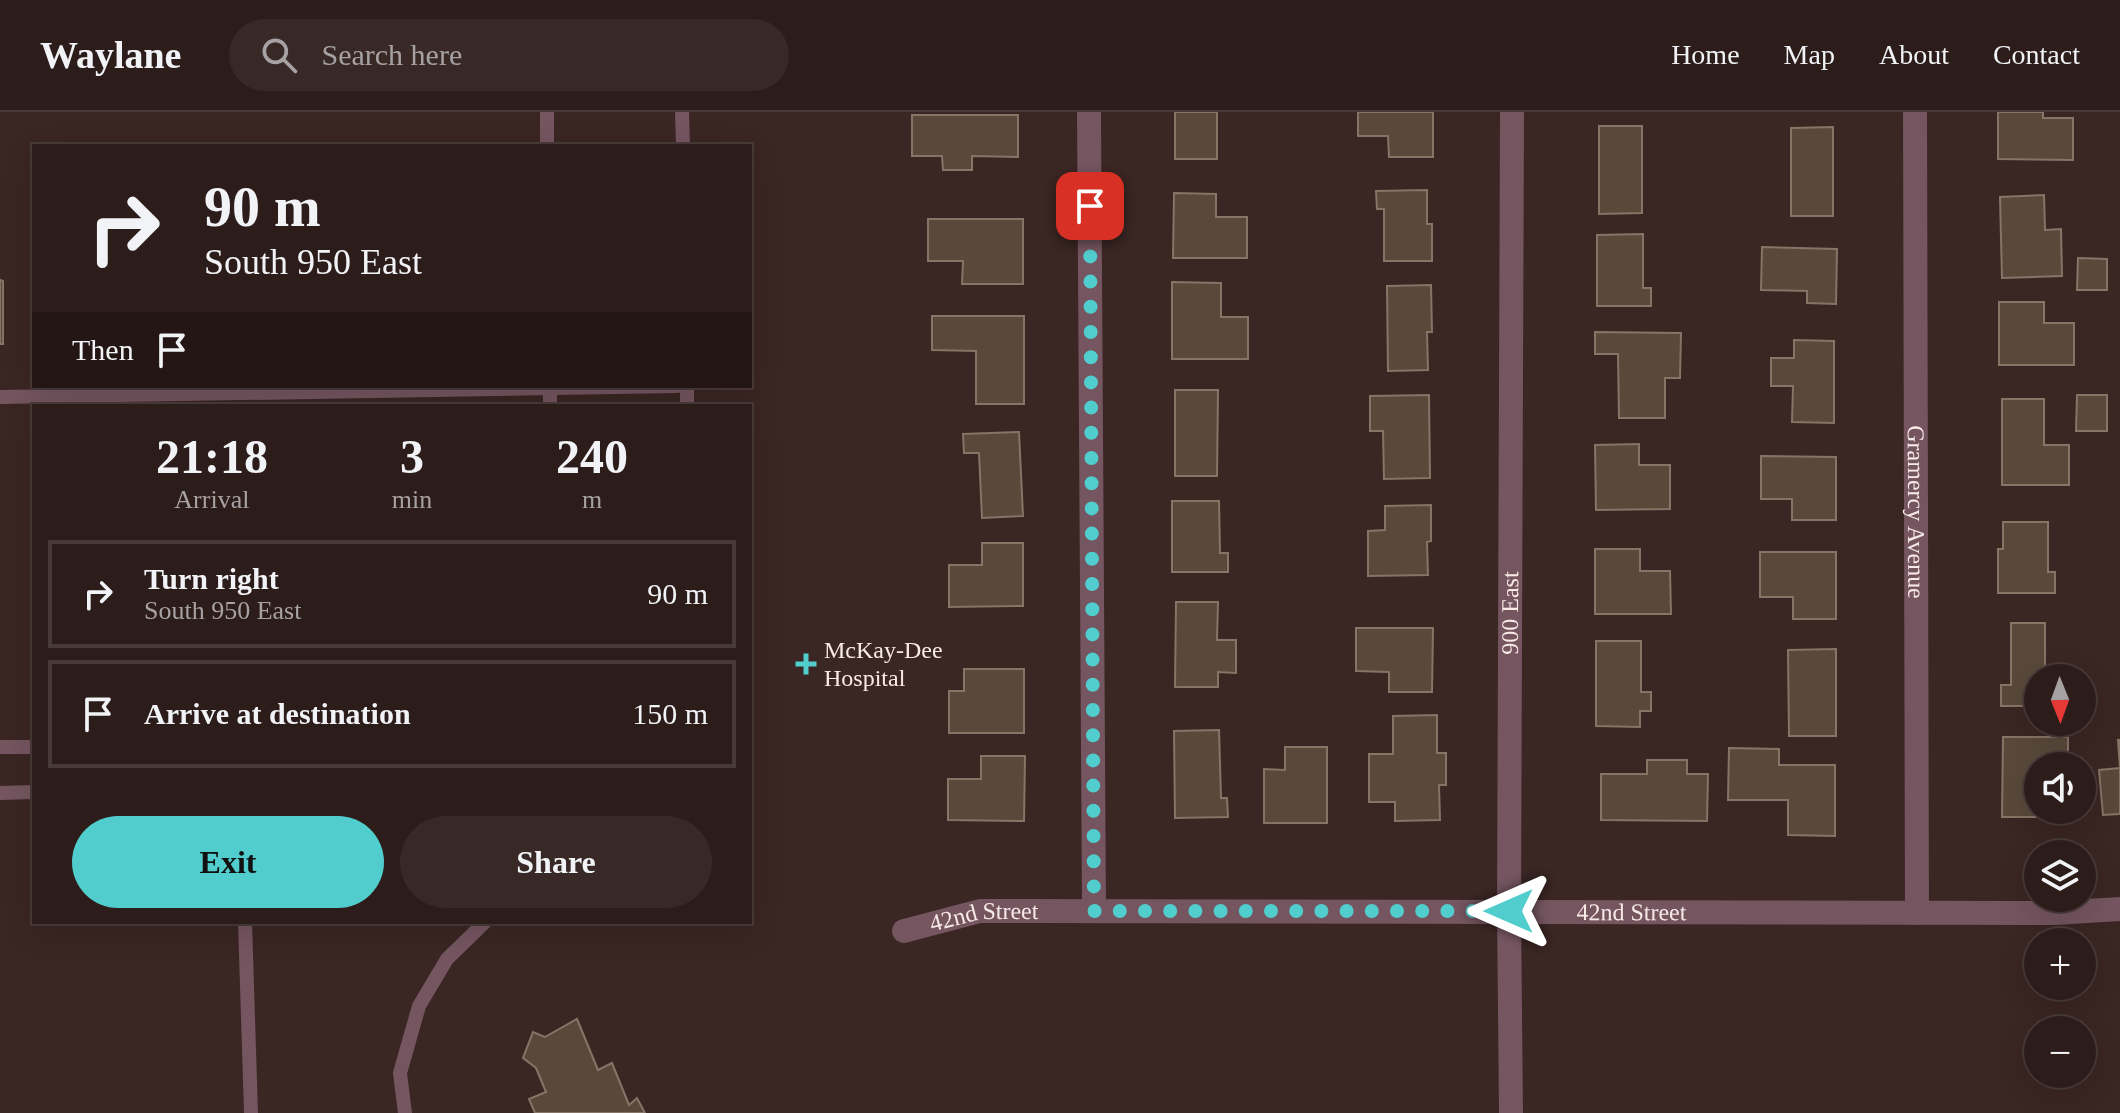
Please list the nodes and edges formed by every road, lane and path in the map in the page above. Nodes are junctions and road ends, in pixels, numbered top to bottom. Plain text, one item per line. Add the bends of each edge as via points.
1 (547, 112) edge
2 (682, 112) edge
3 (1089, 112) edge
4 (1512, 112) edge
5 (1915, 112) edge
6 (547, 144) edge
7 (683, 144) edge
8 (495, 388) edge
9 (0, 397) edge
10 (0, 747) edge
11 (32, 747) edge
12 (32, 792) edge
13 (0, 793) edge
14 (2120, 909) edge
15 (1094, 911) junction
16 (1509, 911) junction
17 (1917, 913) junction
18 (245, 924) edge
19 (483, 924) edge
20 (904, 931) dead end
21 (251, 1113) edge
22 (405, 1113) edge
23 (1511, 1113) edge

1 - 6 lane
2 - 7 lane
3 - 15 street
4 - 16 street, 900 East
5 - 17 street, Gramercy Avenue
8 - 9 lane
10 - 11 lane
12 - 13 lane
14 - 17 street, 42nd Street
15 - 16 street, 42nd Street
15 - 20 street, 42nd Street via 980,911
16 - 17 street, 42nd Street
16 - 23 street, 900 East
18 - 21 lane
19 - 22 lane via 447,959 419,1006 400,1073

